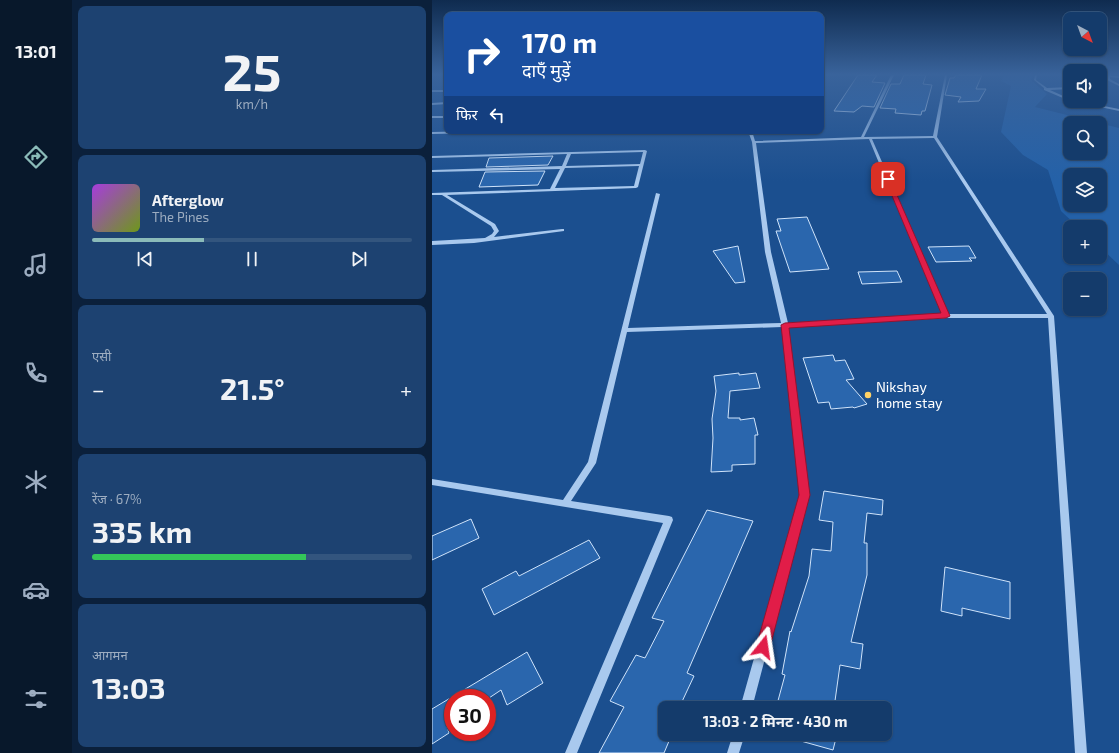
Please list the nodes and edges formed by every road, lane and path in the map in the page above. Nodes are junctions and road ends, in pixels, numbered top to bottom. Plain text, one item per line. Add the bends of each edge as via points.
1 (876, 110) edge
2 (940, 110) edge
3 (444, 117) edge
4 (432, 118) edge
5 (432, 133) edge
6 (444, 133) edge
7 (751, 134) edge
8 (936, 137) junction
9 (862, 138) junction
10 (870, 138) junction
11 (754, 142) junction
12 (570, 153) junction
13 (432, 157) edge
14 (641, 165) junction
15 (563, 168) junction
16 (432, 171) edge
17 (552, 190) junction
18 (432, 194) edge
19 (443, 194) junction
20 (658, 194) dead end
21 (562, 230) dead end
22 (474, 241) junction
23 (432, 243) edge
24 (946, 316) junction
25 (1051, 316) junction
26 (785, 325) junction
27 (624, 330) junction
28 (432, 482) edge
29 (565, 503) junction
30 (748, 701) edge
31 (737, 741) edge
32 (572, 753) edge
33 (733, 753) edge
34 (1081, 753) edge

1 - 9 street
2 - 8 street
3 - 4 street
5 - 6 street
7 - 11 street
8 - 10 street
8 - 25 street
9 - 10 street
9 - 11 street
10 - 24 street
11 - 26 street via 768,252
12 - 13 street
12 - 14 street via 645,151
12 - 15 street
14 - 15 street
14 - 17 street via 636,187
15 - 16 street
15 - 17 street
17 - 19 street
18 - 19 street
19 - 22 street via 493,225 497,232 494,236
20 - 27 street
21 - 22 street
22 - 23 street
24 - 25 street
24 - 26 street
25 - 34 street
26 - 27 street
26 - 30 street via 804,495
27 - 29 street via 592,463
28 - 29 street
29 - 32 street via 669,520
31 - 33 street

